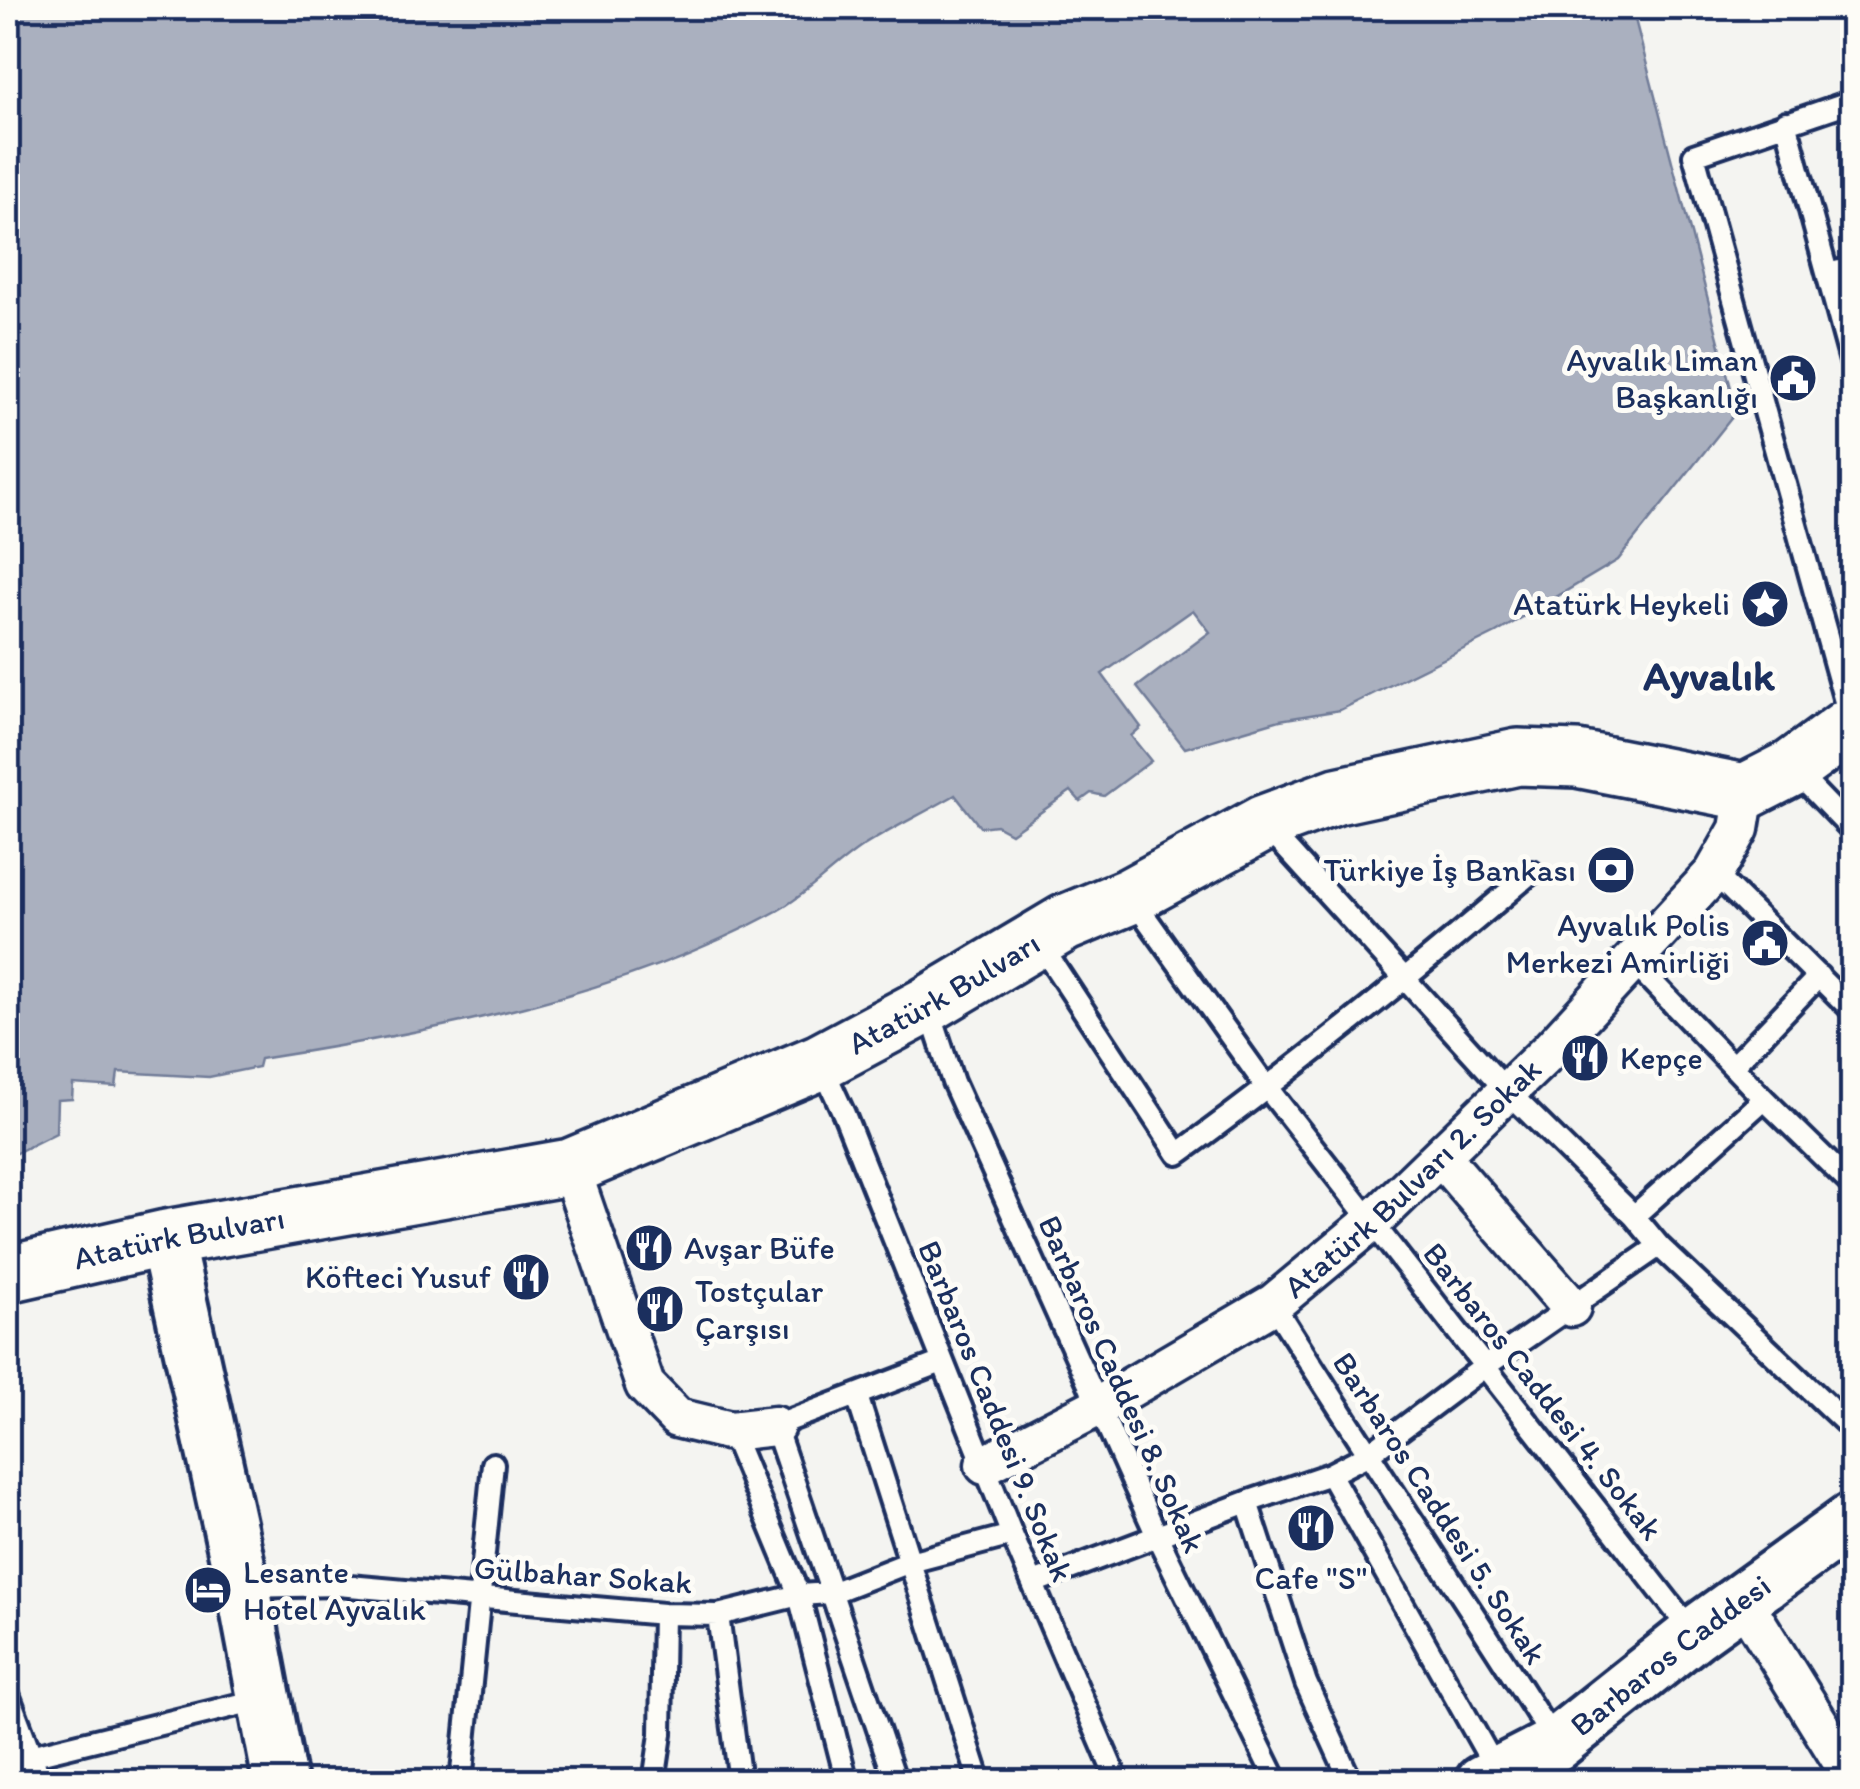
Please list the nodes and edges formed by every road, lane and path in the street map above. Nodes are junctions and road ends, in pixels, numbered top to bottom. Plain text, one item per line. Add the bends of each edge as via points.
1 (1852, 101) edge
2 (1786, 122) junction
3 (1852, 268) edge
4 (1828, 274) junction
5 (1852, 365) edge
6 (1852, 724) edge
7 (1769, 780) junction
8 (1264, 824) junction
9 (1852, 830) edge
10 (1532, 872) dead end
11 (1714, 874) junction
12 (1130, 896) junction
13 (1038, 942) junction
14 (1633, 962) junction
15 (1819, 976) junction
16 (1407, 978) junction
17 (927, 1005) junction
18 (1852, 1010) edge
19 (820, 1062) junction
20 (1734, 1066) junction
21 (1268, 1088) junction
22 (1506, 1090) junction
23 (1764, 1099) junction
24 (1442, 1158) junction
25 (570, 1167) junction
26 (1852, 1185) edge
27 (1634, 1216) junction
28 (1374, 1221) junction
29 (166, 1238) junction
30 (1659, 1246) junction
31 (8, 1274) edge
32 (1273, 1304) junction
33 (1570, 1307) junction
34 (942, 1362) junction
35 (1484, 1366) junction
36 (858, 1396) junction
37 (1099, 1406) junction
38 (775, 1426) junction
39 (1852, 1429) edge
40 (731, 1431) junction
41 (1367, 1455) junction
42 (493, 1464) dead end
43 (984, 1465) junction
44 (1330, 1474) junction
45 (1247, 1502) junction
46 (1852, 1520) edge
47 (1012, 1535) junction
48 (1157, 1536) junction
49 (910, 1562) junction
50 (1033, 1583) junction
51 (244, 1587) junction
52 (831, 1593) junction
53 (799, 1596) junction
54 (481, 1598) junction
55 (1744, 1601) junction
56 (663, 1614) junction
57 (718, 1614) junction
58 (1694, 1634) junction
59 (8, 1694) edge
60 (263, 1699) junction
61 (1556, 1744) junction
62 (30, 1756) junction
63 (8, 1766) edge
64 (1490, 1777) edge
65 (1852, 1777) edge
66 (41, 1782) edge
67 (280, 1782) edge
68 (461, 1782) edge
69 (654, 1782) edge
70 (740, 1782) edge
71 (846, 1782) edge
72 (896, 1782) edge
73 (980, 1782) edge
74 (1118, 1782) edge
75 (1277, 1782) edge
76 (1351, 1782) edge

1 - 2 lane
2 - 4 lane
2 - 6 lane via 1694,155
3 - 4 lane
4 - 5 lane
6 - 7 main road
7 - 8 main road, Atatürk Bulvarı via 1518,757 1337,796
7 - 9 lane
7 - 11 street, Atatürk Bulvarı 2. Sokak
8 - 12 main road, Atatürk Bulvarı
8 - 16 lane
10 - 16 lane
11 - 14 street, Atatürk Bulvarı 2. Sokak
11 - 15 lane
12 - 13 main road, Atatürk Bulvarı via 1065,922
12 - 21 lane, Barbaros Caddesi 4. Sokak
13 - 17 main road, Atatürk Bulvarı
13 - 21 lane via 1178,1154
14 - 20 lane
14 - 22 street, Atatürk Bulvarı 2. Sokak
15 - 18 lane
15 - 20 lane
16 - 21 lane
16 - 22 lane
17 - 19 main road, Atatürk Bulvarı
17 - 37 lane, Barbaros Caddesi 8. Sokak via 953,1082
19 - 25 main road, Atatürk Bulvarı
19 - 34 lane, Barbaros Caddesi 9. Sokak
20 - 23 lane
21 - 28 lane, Barbaros Caddesi 4. Sokak
22 - 24 street, Atatürk Bulvarı 2. Sokak
22 - 27 lane
23 - 26 lane
23 - 27 lane
24 - 28 street, Atatürk Bulvarı 2. Sokak
24 - 33 street
25 - 29 main road, Atatürk Bulvarı
25 - 40 street via 645,1385 676,1418
27 - 30 lane
28 - 32 street, Atatürk Bulvarı 2. Sokak
28 - 35 lane, Barbaros Caddesi 4. Sokak
29 - 31 main road, Atatürk Bulvarı
29 - 51 street
30 - 33 lane
30 - 39 lane
32 - 37 street, Atatürk Bulvarı 2. Sokak
32 - 41 lane, Barbaros Caddesi 5. Sokak
33 - 35 lane
34 - 36 lane
34 - 43 lane, Barbaros Caddesi 9. Sokak
35 - 41 lane
35 - 58 lane, Barbaros Caddesi 4. Sokak
36 - 38 lane
36 - 49 lane
37 - 43 street, Atatürk Bulvarı 2. Sokak
37 - 48 lane, Barbaros Caddesi 8. Sokak
38 - 40 street
38 - 52 lane
40 - 53 lane
41 - 44 lane
41 - 61 lane, Barbaros Caddesi 5. Sokak
42 - 54 lane
43 - 47 lane, Barbaros Caddesi 9. Sokak
44 - 45 lane
44 - 64 lane
45 - 48 lane
45 - 76 lane via 1306,1683
46 - 55 street, Barbaros Caddesi
47 - 49 lane, Gülbahar Sokak
47 - 50 lane, Barbaros Caddesi 9. Sokak
48 - 50 lane
48 - 75 lane, Barbaros Caddesi 8. Sokak
49 - 52 lane, Gülbahar Sokak
49 - 73 lane
50 - 74 lane, Barbaros Caddesi 9. Sokak
51 - 54 lane, Gülbahar Sokak via 338,1585
51 - 60 street
52 - 53 lane, Gülbahar Sokak
52 - 72 lane
53 - 57 lane, Gülbahar Sokak
53 - 71 lane
54 - 56 lane, Gülbahar Sokak
54 - 68 lane
55 - 58 street, Barbaros Caddesi
55 - 65 street
56 - 57 lane, Gülbahar Sokak
56 - 69 lane
57 - 70 lane
58 - 61 street, Barbaros Caddesi
59 - 62 lane
60 - 62 lane
60 - 67 street
61 - 64 street, Barbaros Caddesi
62 - 63 lane
62 - 66 lane

